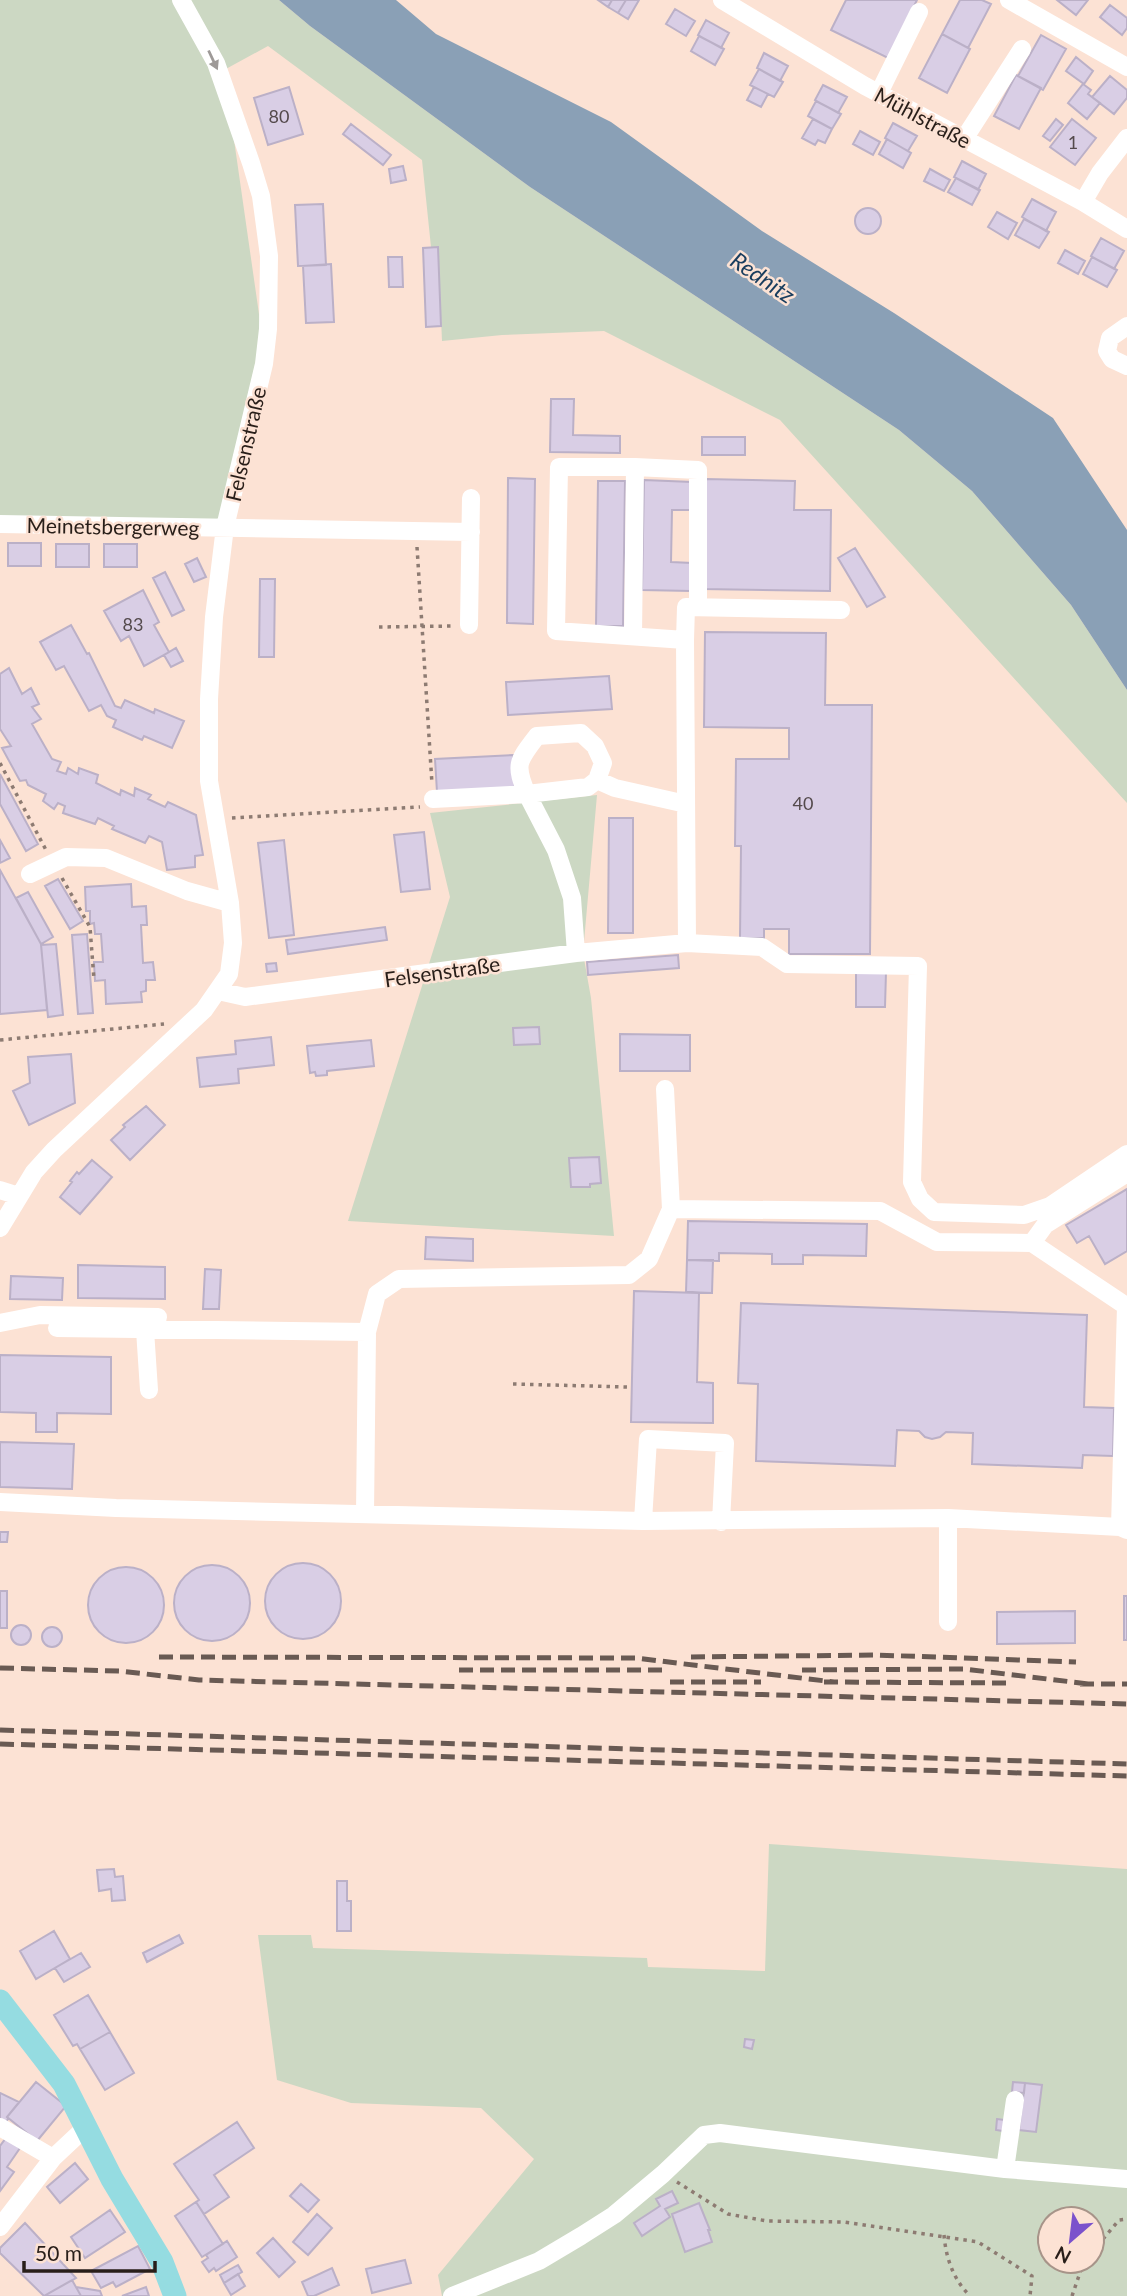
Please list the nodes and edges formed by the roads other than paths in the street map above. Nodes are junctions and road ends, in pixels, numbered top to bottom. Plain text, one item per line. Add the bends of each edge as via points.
1 (181, 0) edge
2 (722, 0) edge
3 (1009, 0) edge
4 (1028, 5) edge
5 (919, 12) dead end
6 (1022, 49) dead end
7 (1127, 66) edge
8 (879, 93) junction
9 (1127, 138) edge
10 (964, 139) junction
11 (1083, 202) junction
12 (1127, 229) edge
13 (1127, 326) edge
14 (1127, 366) edge
15 (635, 467) junction
16 (471, 498) dead end
17 (0, 524) edge
18 (225, 527) junction
19 (471, 532) junction
20 (698, 607) junction
21 (842, 610) dead end
22 (470, 625) road end
23 (634, 636) junction
24 (685, 640) junction
25 (597, 780) junction
26 (527, 794) junction
27 (433, 799) road end
28 (686, 804) junction
29 (30, 874) dead end
30 (230, 903) junction
31 (687, 943) junction
32 (579, 953) junction
33 (218, 991) junction
34 (665, 1089) dead end
35 (1127, 1154) edge
36 (1127, 1173) edge
37 (0, 1190) edge
38 (19, 1196) junction
39 (671, 1209) junction
40 (0, 1228) edge
41 (1032, 1243) junction
42 (0, 1323) edge
43 (152, 1323) junction
44 (57, 1328) dead end
45 (367, 1332) junction
46 (149, 1390) dead end
47 (0, 1502) edge
48 (365, 1514) junction
49 (948, 1518) junction
50 (643, 1521) junction
51 (721, 1522) junction
52 (1123, 1528) edge
53 (948, 1622) dead end
54 (0, 2001) edge
55 (1015, 2100) dead end
56 (0, 2127) edge
57 (85, 2128) junction
58 (53, 2158) junction
59 (1005, 2169) junction
60 (1127, 2179) edge
61 (0, 2227) edge
62 (175, 2296) edge
63 (452, 2296) edge

1 -> 18 street, Felsenstraße via 216,63 251,163 261,196 269,256 264,364
2 - 8 street, Mühlstraße
3 - 4 street
4 - 7 street
5 - 8 street
6 - 10 street
8 - 10 street, Mühlstraße
9 - 11 street
10 - 11 street, Mühlstraße
11 - 12 street, Mühlstraße
13 - 14 street via 1110,338 1107,351
15 - 20 street via 698,470
15 - 23 street
15 - 23 street via 559,467 556,631
16 - 19 street
17 - 18 street, Meinetsbergerweg
18 - 19 street, Meinetsbergerweg
18 - 30 street, Felsenstraße via 214,617 209,781
19 - 22 street
20 - 21 street
20 - 24 street via 686,607
23 - 24 street
24 - 28 street
25 - 26 street via 588,788
25 - 26 street via 603,762 581,733 537,736 520,758
25 - 28 street
26 - 27 street
26 - 32 street via 556,850 572,898
28 - 31 street
29 - 30 street via 66,857 106,858
30 - 33 street, Felsenstraße via 233,943 229,974
31 - 32 street, Felsenstraße
31 - 35 street, Felsenstraße via 762,947 787,964 918,966 912,1182 919,1199 934,1212 1024,1215 1050,1206
32 - 33 street, Felsenstraße via 245,998
33 - 38 street, Felsenstraße via 204,1010 54,1150
34 - 39 street
36 - 41 street via 1045,1225
37 - 38 street
38 - 40 street, Felsenstraße
39 - 41 street via 880,1211 937,1242
39 - 45 street via 649,1259 629,1275 399,1279 377,1294
41 - 52 street via 1126,1306
42 - 43 street via 40,1315
43 - 44 street
43 - 45 street
43 - 46 street
45 - 48 street
47 - 48 street
48 - 50 street
49 - 51 street
49 - 52 street
49 - 53 street
50 - 51 street
50 - 51 street via 648,1439 725,1443
54 - 57 main road via 64,2084
55 - 59 street
56 - 58 street
57 - 58 street
57 - 62 main road via 162,2262
58 - 61 street
59 - 60 street
59 - 63 street via 720,2133 704,2135 614,2215 539,2261

